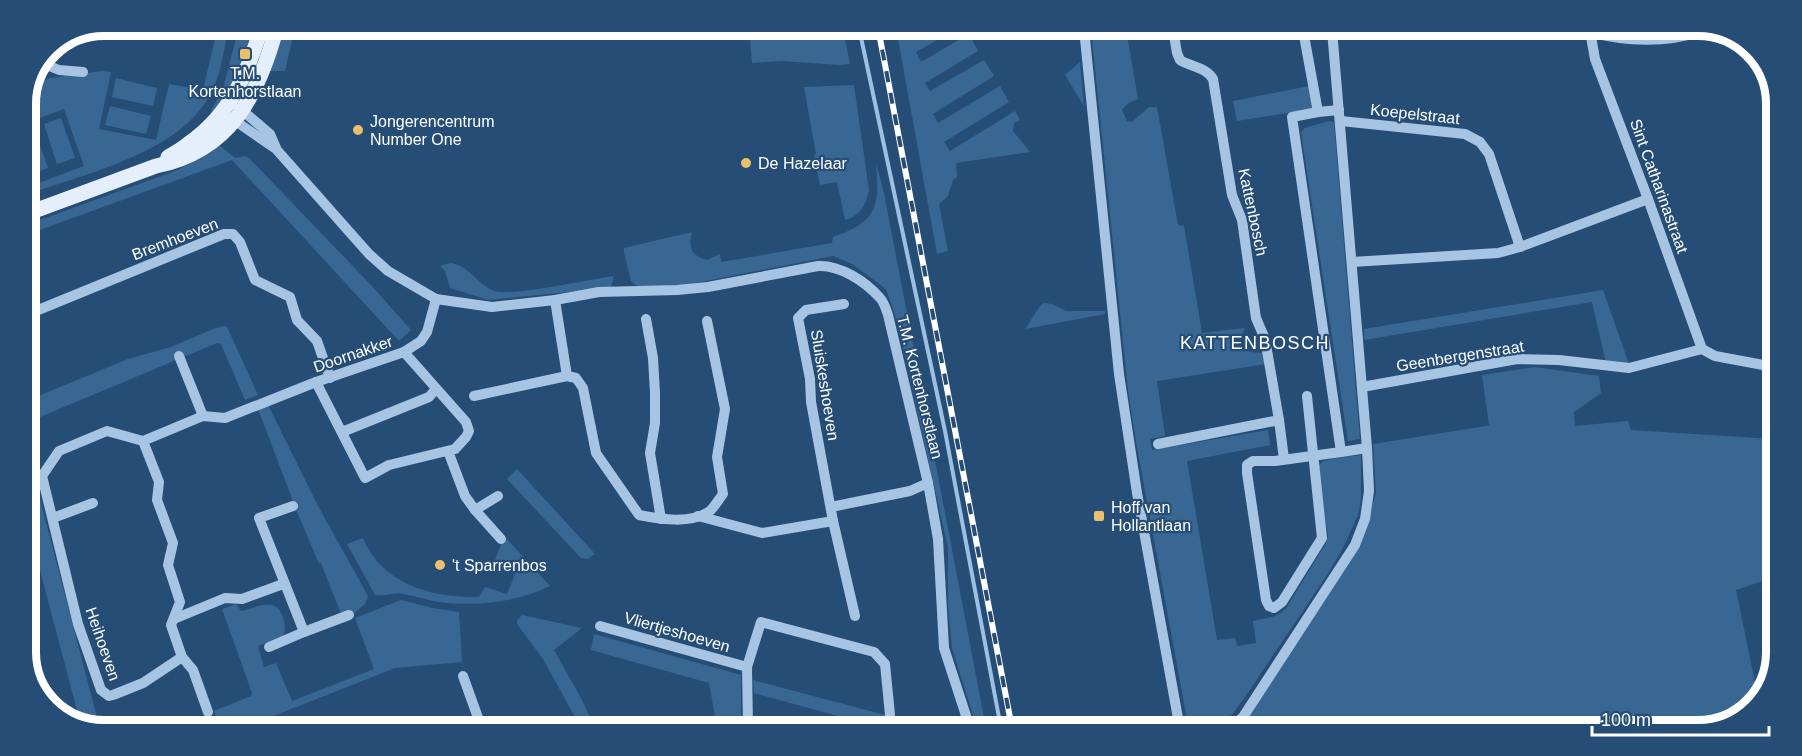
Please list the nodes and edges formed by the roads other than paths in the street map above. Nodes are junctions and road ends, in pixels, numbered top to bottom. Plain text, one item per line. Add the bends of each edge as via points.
1 (259, 36) edge
2 (274, 36) edge
3 (1085, 36) edge
4 (1174, 36) edge
5 (1304, 36) edge
6 (1333, 36) edge
7 (1589, 36) edge
8 (1616, 36) edge
9 (1682, 36) edge
10 (48, 66) edge
11 (84, 72) dead end
12 (233, 111) junction
13 (1318, 112) junction
14 (1340, 115) junction
15 (1648, 198) junction
16 (36, 210) edge
17 (1520, 247) junction
18 (1352, 262) junction
19 (436, 299) junction
20 (555, 300) junction
21 (844, 304) dead end
22 (36, 311) edge
23 (645, 319) dead end
24 (707, 321) dead end
25 (1702, 349) junction
26 (404, 352) junction
27 (179, 356) dead end
28 (1766, 366) edge
29 (567, 376) junction
30 (330, 378) junction
31 (316, 382) junction
32 (1362, 387) junction
33 (436, 389) junction
34 (474, 396) dead end
35 (1307, 396) dead end
36 (203, 416) junction
37 (1279, 420) junction
38 (342, 432) junction
39 (143, 441) junction
40 (1158, 444) dead end
41 (1366, 448) junction
42 (448, 452) junction
43 (1341, 452) junction
44 (1314, 456) junction
45 (1284, 459) junction
46 (928, 483) junction
47 (498, 496) dead end
48 (93, 503) dead end
49 (293, 507) dead end
50 (831, 507) junction
51 (475, 510) junction
52 (698, 516) junction
53 (53, 518) junction
54 (661, 519) junction
55 (833, 521) junction
56 (501, 539) dead end
57 (284, 584) junction
58 (349, 615) dead end
59 (855, 616) dead end
60 (174, 619) junction
61 (600, 626) dead end
62 (304, 632) junction
63 (269, 647) dead end
64 (182, 657) junction
65 (747, 667) junction
66 (463, 676) dead end
67 (208, 712) dead end
68 (890, 715) dead end
69 (479, 720) edge
70 (748, 720) edge
71 (967, 720) edge
72 (1177, 720) edge
73 (1240, 720) edge

1 - 12 main road
2 - 12 main road via 252,96
3 - 72 street via 1119,374
4 - 37 street, Kattenbosch via 1180,60 1205,70 1213,79 1232,195 1242,220 1256,318 1265,339
5 - 13 street
6 - 14 street
7 - 15 street, Sint Catharinastraat
8 - 9 street via 1667,40
10 - 11 street
12 - 16 main road via 156,166
12 - 19 street, T.M. Kortenhorstlaan via 276,149 369,254 388,271
13 - 14 street
13 - 43 street via 1292,117
14 - 17 street, Koepelstraat via 1466,134 1480,142 1489,154
14 - 18 street
15 - 17 street
15 - 25 street, Sint Catharinastraat
17 - 18 street via 1498,253
18 - 32 street
19 - 20 street, T.M. Kortenhorstlaan via 492,307
19 - 26 street, Doornakker via 427,332
20 - 29 street
20 - 46 street, T.M. Kortenhorstlaan via 599,292 708,287 830,265 863,283 882,300
21 - 50 street, Sluiskeshoeven via 806,310 798,318
22 - 30 street, Bremhoeven via 224,234 234,234 255,280 290,297 297,320 317,341
23 - 54 street via 655,393 650,453
24 - 52 street via 725,409 717,457 723,494 709,511
25 - 28 street via 1715,356
25 - 32 street, Geenbergenstraat via 1629,368 1517,359
26 - 30 street, Doornakker
26 - 33 street
27 - 36 street
29 - 34 street
29 - 54 street via 576,378 583,388 596,453 639,515
30 - 31 street, Doornakker
31 - 36 street, Doornakker via 225,418
31 - 38 street
32 - 41 street
33 - 38 street via 429,397
33 - 42 street via 466,422 469,431
35 - 44 street
36 - 39 street
37 - 40 street
37 - 45 street, Kattenbosch
38 - 42 street via 365,478 389,465
39 - 53 street, Heihoeven via 107,432 59,452 42,476
39 - 60 street via 159,482 157,501 173,543 168,565 180,602
41 - 43 street
41 - 73 street via 1369,491 1365,519 1355,545
42 - 51 street via 465,496
43 - 44 street
44 - 45 street
44 - 45 street via 1322,538 1282,602 1274,608 1266,600 1246,473 1247,465 1253,461
46 - 50 street via 910,491
46 - 71 street, T.M. Kortenhorstlaan via 938,539 944,648
47 - 51 street
48 - 53 street
49 - 57 street via 259,518
50 - 55 street, Sluiskeshoeven
51 - 56 street
52 - 54 street
52 - 55 street via 762,533
53 - 64 street, Heihoeven via 78,624 101,690 113,695 142,683
55 - 59 street, Sluiskeshoeven
57 - 60 street via 242,599 225,598
57 - 62 street
58 - 62 street
60 - 64 street via 171,625
61 - 65 street, Vliertjeshoeven
62 - 63 street
64 - 67 street via 193,670
65 - 68 street, Vliertjeshoeven via 761,622 874,652 885,664
65 - 70 street, Vliertjeshoeven
66 - 69 street

